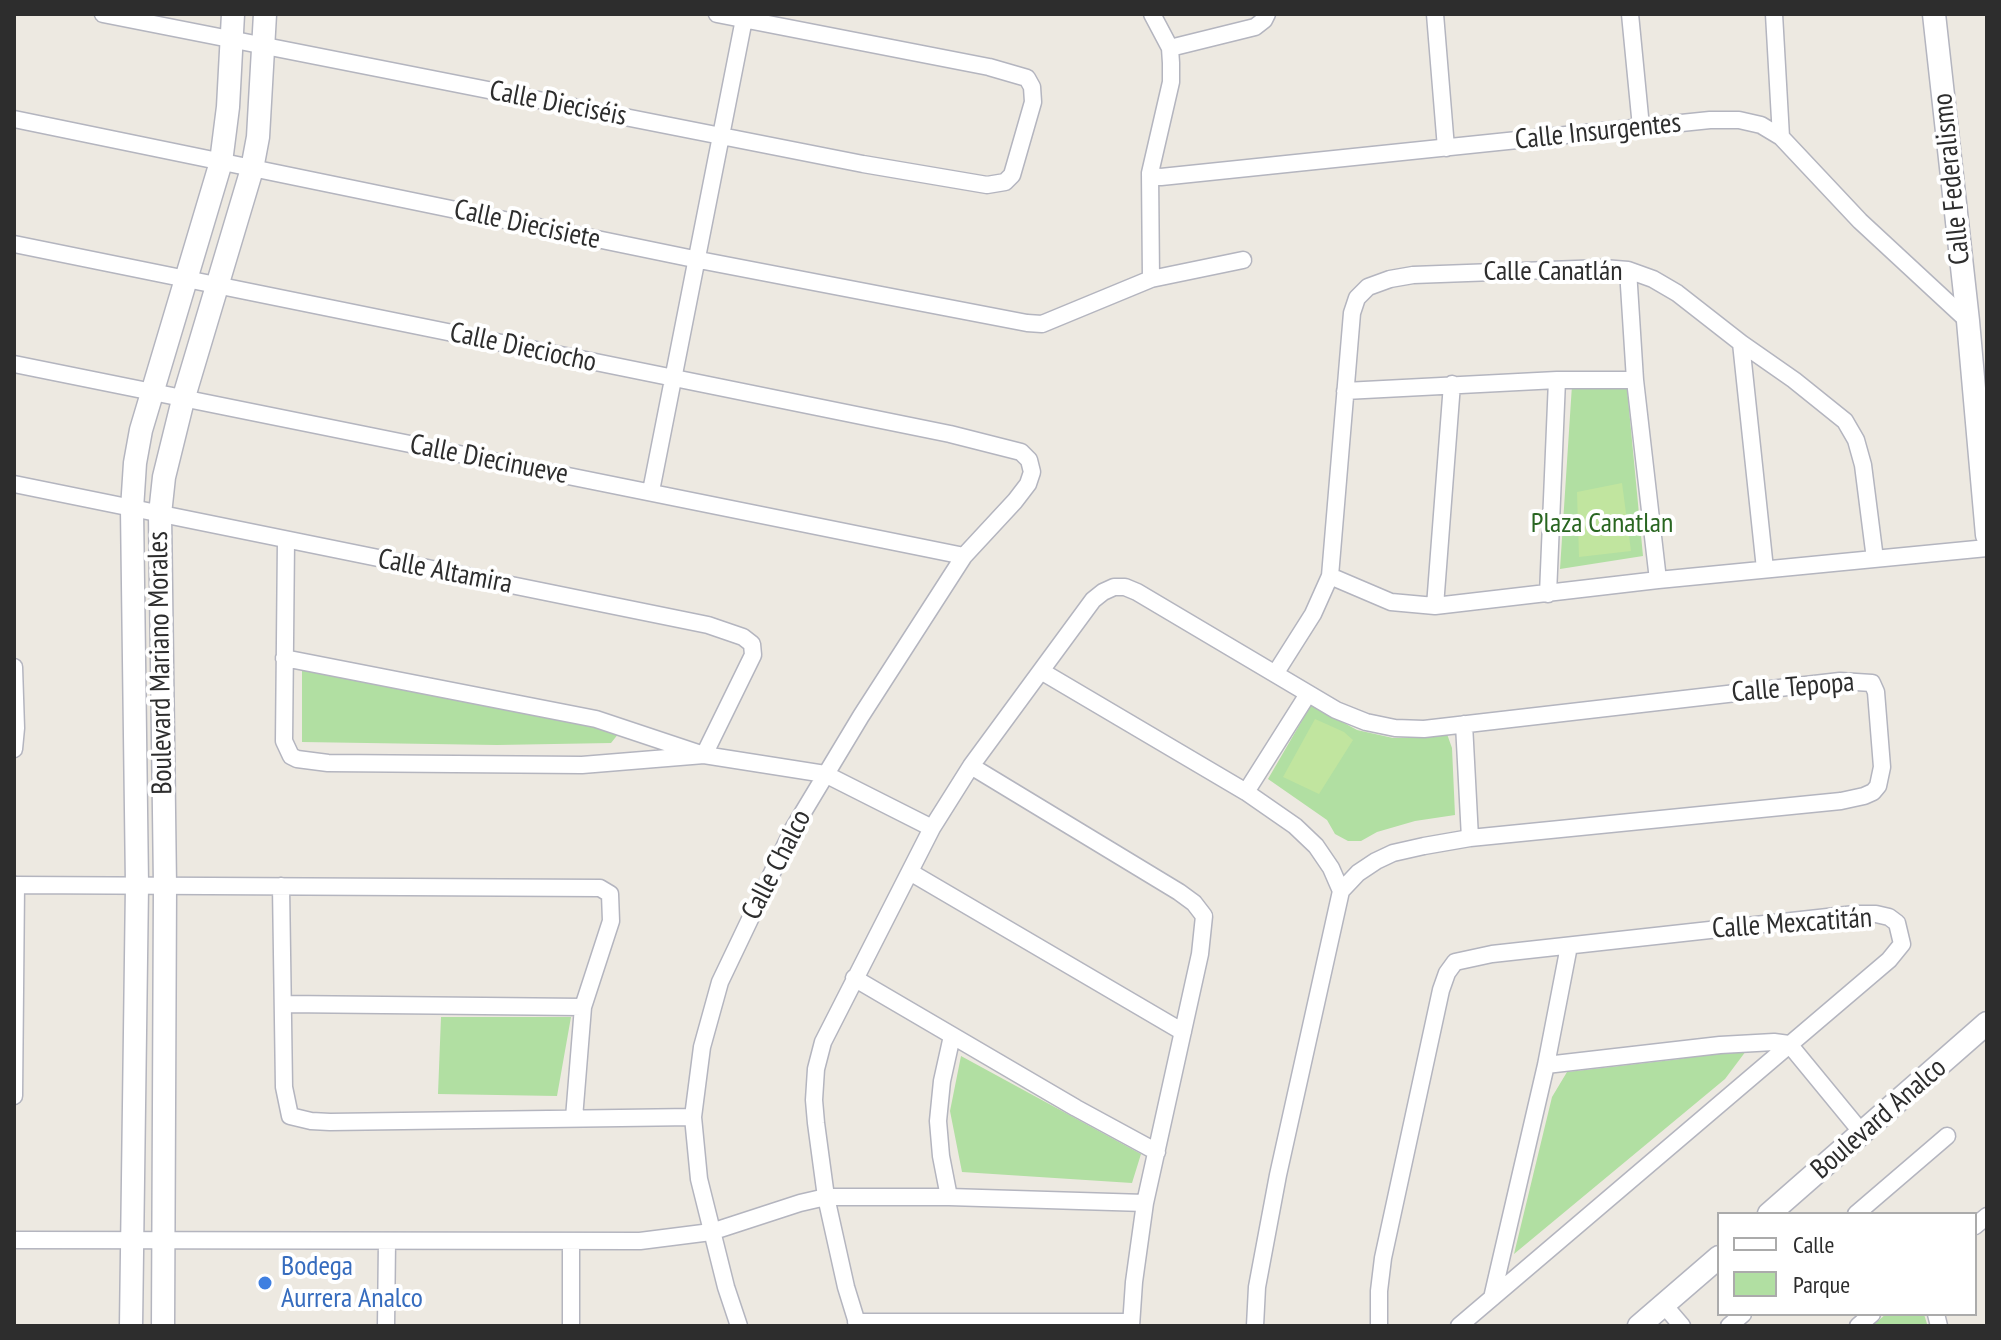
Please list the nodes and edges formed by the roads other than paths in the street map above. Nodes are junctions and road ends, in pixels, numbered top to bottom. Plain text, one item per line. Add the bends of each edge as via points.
1 (103, 14) edge
2 (233, 14) edge
3 (265, 14) edge
4 (717, 14) edge
5 (1152, 14) edge
6 (1435, 14) edge
7 (1630, 14) edge
8 (1774, 14) edge
9 (1934, 14) edge
10 (744, 17) edge
11 (1261, 20) edge
12 (233, 39) junction
13 (264, 45) junction
14 (1170, 48) junction
15 (14, 119) edge
16 (1641, 127) junction
17 (720, 136) junction
18 (1781, 137) junction
19 (1446, 148) junction
20 (221, 162) junction
21 (252, 169) junction
22 (1151, 176) junction
23 (14, 244) edge
24 (694, 259) junction
25 (1243, 260) dead end
26 (1628, 270) junction
27 (1151, 279) junction
28 (188, 280) junction
29 (217, 286) junction
30 (1968, 321) junction
31 (1741, 343) junction
32 (14, 364) edge
33 (673, 379) junction
34 (1557, 380) junction
35 (1635, 380) junction
36 (1452, 384) junction
37 (1345, 391) junction
38 (152, 393) junction
39 (183, 400) junction
40 (1029, 460) joint
41 (14, 484) edge
42 (651, 491) junction
43 (14, 494) edge
44 (132, 509) junction
45 (160, 514) junction
46 (1987, 535) edge
47 (286, 540) junction
48 (1987, 548) edge
49 (964, 556) junction
50 (1875, 559) junction
51 (1765, 569) junction
52 (1330, 576) junction
53 (1658, 580) junction
54 (1548, 594) junction
55 (1435, 606) junction
56 (284, 658) junction
57 (14, 667) edge
58 (1041, 671) junction
59 (1275, 674) junction
60 (1308, 694) junction
61 (1464, 724) junction
62 (14, 749) edge
63 (704, 755) junction
64 (971, 766) junction
65 (825, 774) junction
66 (1246, 792) junction
67 (932, 828) junction
68 (1470, 838) junction
69 (910, 872) junction
70 (15, 885) edge
71 (137, 885) junction
72 (165, 886) junction
73 (281, 886) junction
74 (1341, 891) junction
75 (1569, 946) junction
76 (854, 978) junction
77 (15, 1002) edge
78 (284, 1004) junction
79 (583, 1007) junction
80 (1987, 1023) edge
81 (1183, 1032) junction
82 (952, 1036) junction
83 (1789, 1044) junction
84 (1546, 1065) junction
85 (14, 1096) edge
86 (693, 1117) junction
87 (574, 1118) junction
88 (1863, 1134) junction
89 (1947, 1136) dead end
90 (1157, 1152) junction
91 (826, 1197) junction
92 (949, 1197) junction
93 (1145, 1203) junction
94 (1771, 1212) edge
95 (1858, 1212) edge
96 (711, 1232) junction
97 (14, 1240) edge
98 (131, 1240) junction
99 (163, 1240) junction
100 (387, 1241) junction
101 (571, 1241) junction
102 (1717, 1259) edge
103 (1492, 1298) junction
104 (1664, 1305) junction
105 (857, 1324) edge
106 (1131, 1324) edge
107 (131, 1326) edge
108 (163, 1326) edge
109 (386, 1326) edge
110 (571, 1326) edge
111 (739, 1326) edge
112 (1255, 1326) edge
113 (1379, 1326) edge
114 (1459, 1326) edge
115 (1639, 1326) edge
116 (1682, 1326) edge

1 - 12 street, Calle Dieciséis
2 - 12 street, Boulevard Mariano Morales
3 - 13 street, Boulevard Mariano Morales
4 - 10 street
5 - 14 street
6 - 19 street
7 - 16 street
8 - 18 street
9 - 30 street, Calle Federalismo
10 - 17 street
10 - 17 street, Calle Dieciséis via 1013,72 1027,78 1033,102 1012,175 996,185
11 - 14 street
12 - 13 street, Calle Dieciséis
12 - 20 street, Boulevard Mariano Morales
13 - 17 street, Calle Dieciséis
13 - 21 street, Boulevard Mariano Morales
14 - 22 street via 1171,82
15 - 20 street, Calle Diecisiete
16 - 18 street, Calle Insurgentes via 1739,120
16 - 19 street, Calle Insurgentes
17 - 24 street
18 - 30 street, Calle Insurgentes via 1860,221
19 - 22 street, Calle Insurgentes
20 - 21 street, Calle Diecisiete
20 - 28 street, Boulevard Mariano Morales
21 - 24 street, Calle Diecisiete
21 - 29 street, Boulevard Mariano Morales
22 - 27 street
23 - 28 street, Calle Dieciocho
24 - 27 street, Calle Diecisiete via 1042,324
24 - 33 street
25 - 27 street
26 - 31 street, Calle Canatlán via 1677,293
26 - 35 street
26 - 37 street, Calle Canatlán via 1413,275 1368,287 1352,313
28 - 29 street, Calle Dieciocho
28 - 38 street, Boulevard Mariano Morales
29 - 33 street, Calle Dieciocho
29 - 39 street, Boulevard Mariano Morales
30 - 46 street, Calle Federalismo
31 - 50 street, Calle Canatlán via 1845,421 1863,465
31 - 51 street
32 - 38 street, Calle Diecinueve
33 - 40 street, Calle Dieciocho via 989,443 1021,452
33 - 42 street
34 - 35 street
34 - 36 street
34 - 54 street
35 - 53 street
36 - 37 street
36 - 55 street
37 - 52 street, Calle Canatlán
38 - 39 street, Calle Diecinueve
38 - 44 street, Boulevard Mariano Morales via 137,452
39 - 42 street, Calle Diecinueve
39 - 45 street, Boulevard Mariano Morales
40 - 49 street, Calle Chalco via 1028,484
41 - 43 street
41 - 44 street, Calle Altamira
42 - 49 street, Calle Diecinueve
44 - 45 street, Calle Altamira
44 - 71 street, Boulevard Mariano Morales
45 - 47 street, Calle Altamira
45 - 72 street, Boulevard Mariano Morales
47 - 56 street
47 - 63 street, Calle Altamira via 708,625 743,637 752,644 753,655
48 - 50 street
49 - 65 street, Calle Chalco
50 - 51 street
51 - 53 street
52 - 55 street via 1391,602
52 - 59 street, Calle Canatlán
53 - 54 street
54 - 55 street
56 - 63 street via 596,719
56 - 63 street via 284,741 291,756 308,762 582,765
57 - 62 street
58 - 59 street, Calle Tepopa via 1093,600 1114,587 1125,587
58 - 64 street
58 - 66 street
59 - 60 street, Calle Tepopa
60 - 61 street, Calle Tepopa via 1380,725 1424,729
60 - 66 street
61 - 68 street
61 - 68 street, Calle Tepopa via 1863,681 1872,683 1876,692 1882,746 1878,786 1856,798
63 - 65 street
64 - 67 street
64 - 81 street via 1179,892 1204,916
65 - 67 street
65 - 86 street, Calle Chalco via 720,982 702,1047
66 - 74 street via 1316,846
67 - 69 street
68 - 74 street, Calle Tepopa via 1393,853 1358,873
69 - 76 street
69 - 81 street
70 - 71 street
70 - 77 street
71 - 72 street
71 - 98 street, Boulevard Mariano Morales
72 - 73 street
72 - 99 street, Boulevard Mariano Morales
73 - 78 street
73 - 79 street via 600,888 610,894 611,921
74 - 112 street via 1278,1175
75 - 83 street, Calle Mexcatitán via 1855,914 1876,914 1897,923 1902,944 1889,960
75 - 84 street
75 - 113 street, Calle Mexcatitán via 1471,958 1455,962 1447,973 1383,1258
76 - 82 street
76 - 91 street via 816,1069 814,1100
77 - 85 street
78 - 79 street
78 - 87 street via 284,1087 290,1116 330,1122
79 - 87 street
80 - 88 street, Boulevard Analco
81 - 90 street
82 - 90 street
82 - 92 street via 938,1121
83 - 84 street via 1733,1044
83 - 88 street
83 - 103 street, Calle Mexcatitán
84 - 103 street
86 - 87 street
86 - 96 street, Calle Chalco
88 - 94 street, Boulevard Analco
89 - 95 street
90 - 93 street
91 - 92 street
91 - 96 street
91 - 105 street
92 - 93 street
93 - 106 street
96 - 101 street via 640,1241
96 - 111 street, Calle Chalco
97 - 98 street
98 - 99 street
98 - 107 street, Boulevard Mariano Morales
99 - 100 street
99 - 108 street, Boulevard Mariano Morales
100 - 101 street
100 - 109 street
101 - 110 street
102 - 104 street
103 - 114 street, Calle Mexcatitán
104 - 115 street
104 - 116 street
105 - 106 street

